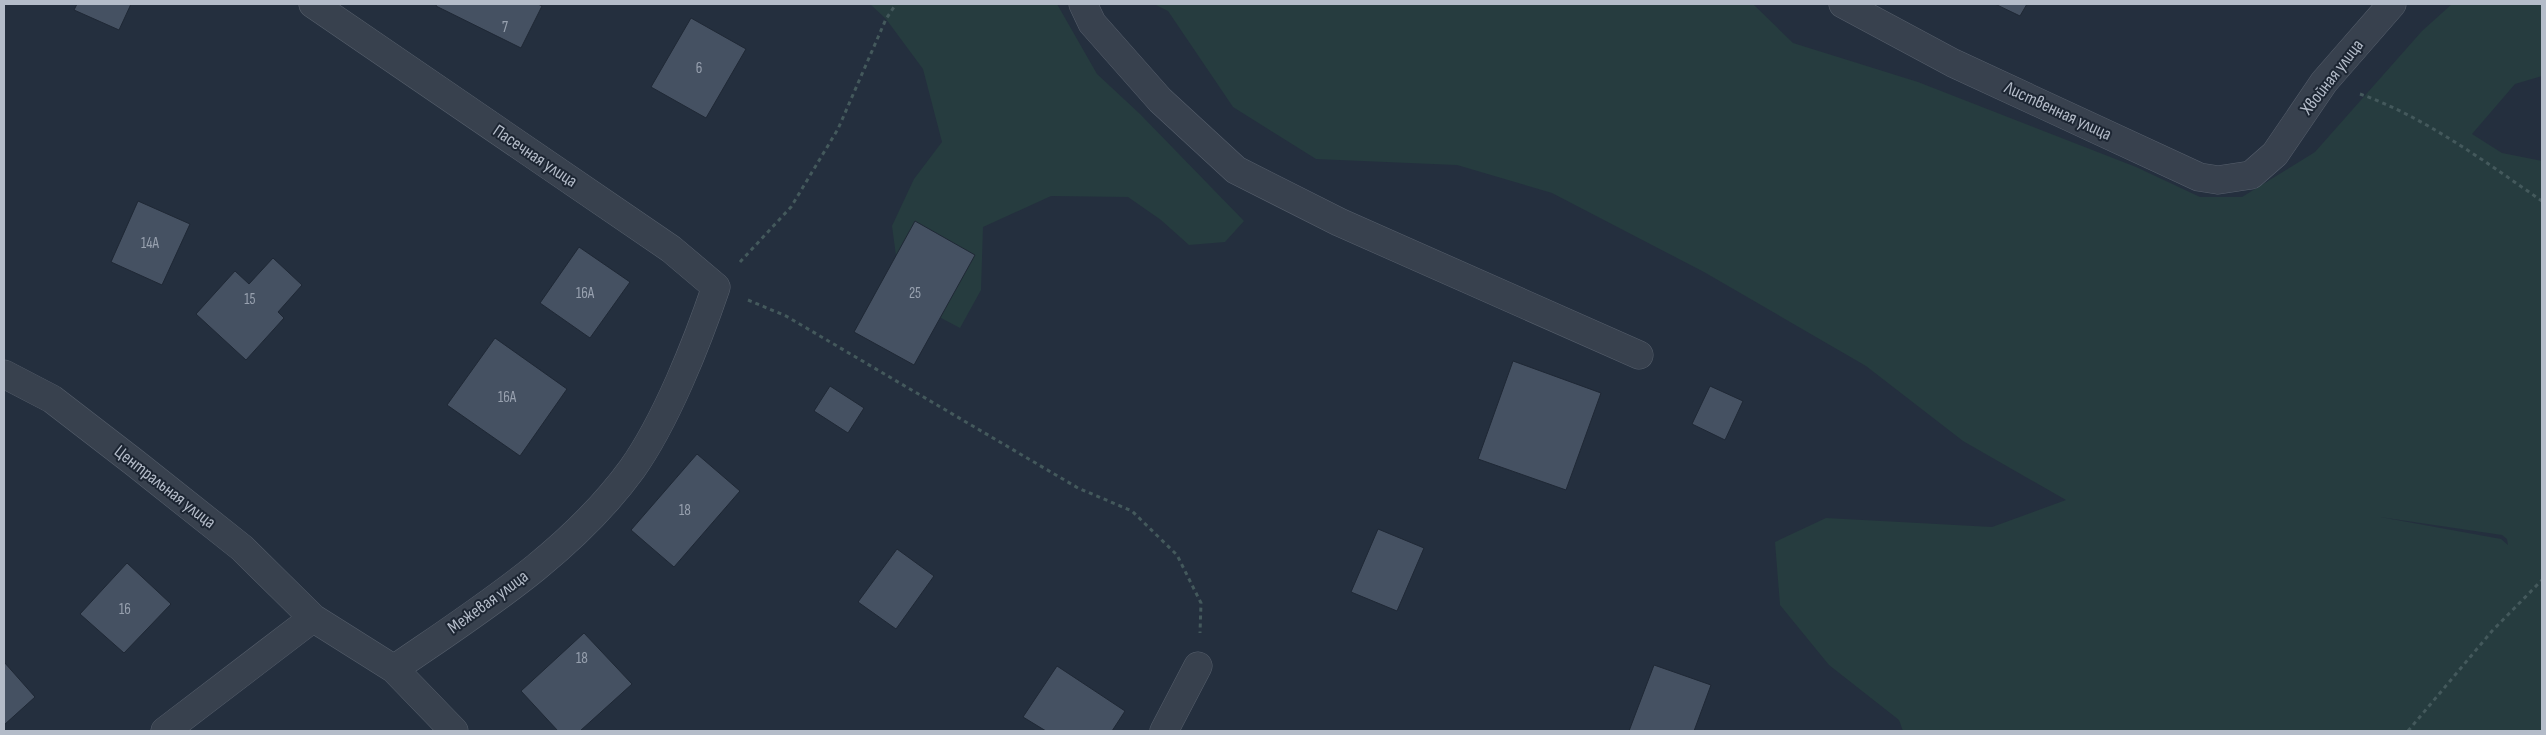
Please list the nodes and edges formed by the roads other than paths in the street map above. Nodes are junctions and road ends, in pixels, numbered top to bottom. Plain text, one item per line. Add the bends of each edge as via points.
1 (313, 4) edge
2 (1083, 4) edge
3 (1843, 4) edge
4 (2392, 4) edge
5 (2275, 154) joint
6 (716, 287) joint
7 (1639, 355) dead end
8 (4, 374) edge
9 (313, 618) junction
10 (1198, 666) road end
11 (394, 670) junction
12 (165, 731) edge
13 (454, 731) edge
14 (1164, 731) edge

1 - 6 street, Пасечная улица via 671,249
2 - 7 street via 1092,23 1160,100 1236,170 1338,222
3 - 5 street, Лиственная улица via 1953,63 2199,177 2218,180 2252,175
4 - 5 street, Хвойная улица via 2324,82
6 - 11 street, Межевая улица via 703,325 660,420 632,469 597,510 515,584
8 - 9 street, Центральная улица via 52,399 135,463 242,548
9 - 11 street
9 - 12 street
10 - 14 street
11 - 13 street

